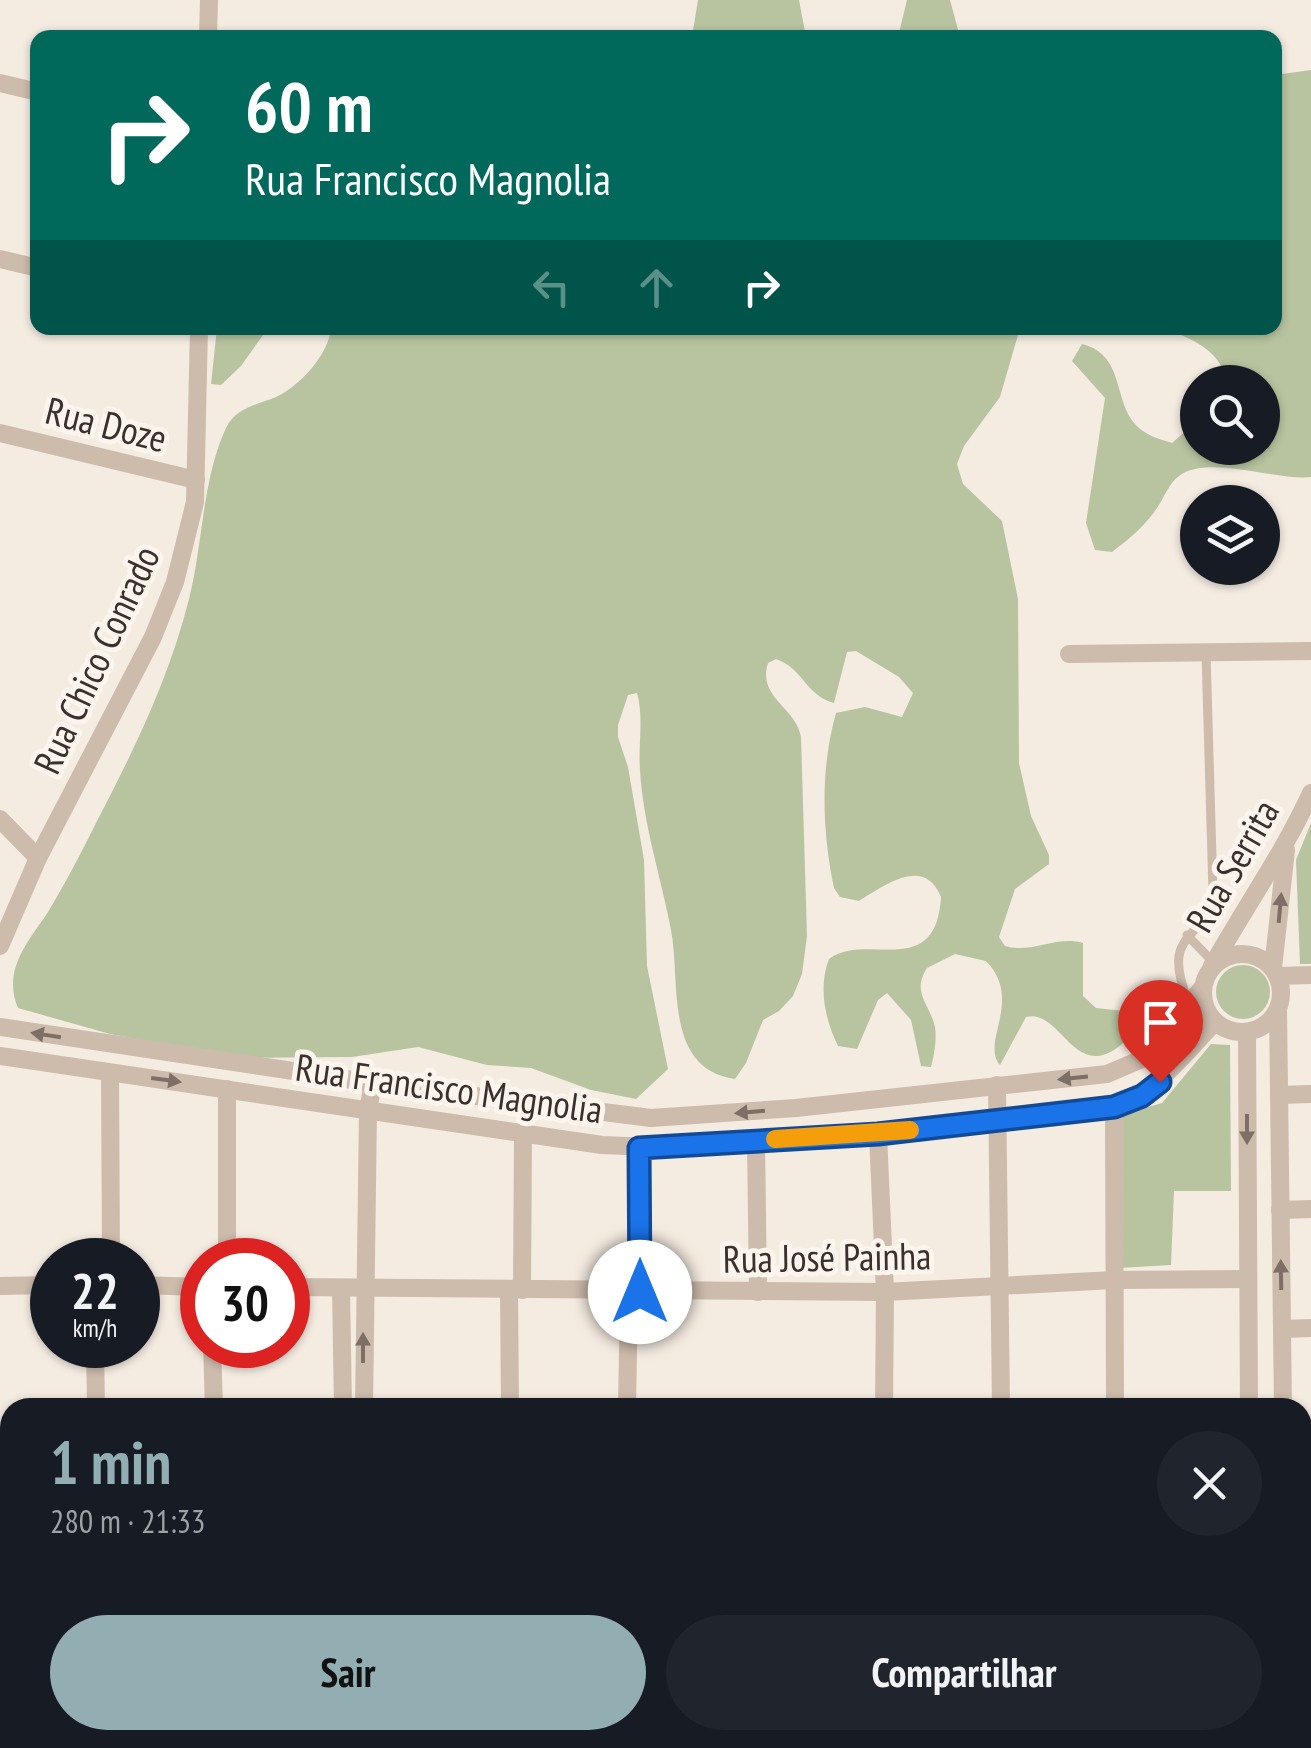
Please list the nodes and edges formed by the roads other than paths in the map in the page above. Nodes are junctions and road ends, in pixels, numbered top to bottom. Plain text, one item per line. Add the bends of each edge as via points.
1 (209, 0) edge
2 (208, 30) edge
3 (0, 83) edge
4 (30, 90) edge
5 (0, 260) edge
6 (30, 266) edge
7 (200, 335) edge
8 (0, 433) edge
9 (196, 480) junction
10 (1311, 651) edge
11 (1206, 653) junction
12 (1069, 654) dead end
13 (1311, 793) edge
14 (0, 819) edge
15 (1286, 847) junction
16 (38, 858) junction
17 (1188, 935) junction
18 (0, 946) edge
19 (1275, 972) junction
20 (1209, 973) junction
21 (1311, 975) edge
22 (1190, 1003) junction
23 (1278, 1009) junction
24 (1216, 1022) junction
25 (0, 1028) edge
26 (1248, 1032) junction
27 (0, 1056) edge
28 (110, 1073) junction
29 (373, 1083) junction
30 (997, 1085) junction
31 (227, 1089) junction
32 (1311, 1094) edge
33 (1279, 1095) junction
34 (1114, 1107) junction
35 (368, 1111) junction
36 (998, 1119) junction
37 (523, 1134) junction
38 (878, 1134) junction
39 (756, 1140) junction
40 (639, 1148) junction
41 (1280, 1210) junction
42 (1311, 1210) edge
43 (111, 1238) edge
44 (228, 1238) edge
45 (1248, 1279) junction
46 (1114, 1280) junction
47 (0, 1286) edge
48 (30, 1286) edge
49 (1000, 1287) junction
50 (310, 1288) edge
51 (341, 1288) junction
52 (363, 1288) junction
53 (516, 1290) junction
54 (634, 1292) junction
55 (758, 1292) junction
56 (885, 1292) junction
57 (1311, 1328) edge
58 (1282, 1329) junction
59 (95, 1368) edge
60 (213, 1368) edge
61 (96, 1398) edge
62 (214, 1398) edge
63 (343, 1398) edge
64 (364, 1398) edge
65 (511, 1398) edge
66 (628, 1398) edge
67 (884, 1398) edge
68 (1001, 1398) edge
69 (1115, 1398) edge
70 (1249, 1398) edge
71 (1283, 1398) edge

1 - 2 street
3 - 4 street
5 - 6 street
7 - 9 street, Rua Chico Conrado
8 - 9 street, Rua Doze
9 - 16 street, Rua Chico Conrado via 190,532 153,637
10 - 11 street
11 - 12 street
11 - 17 lane via 1213,892
13 - 15 street, Rua Serrita
14 - 16 street
19 -> 15 street
15 - 20 street, Rua Serrita
16 - 18 street, Rua Chico Conrado
17 - 20 lane
17 - 22 lane via 1177,962
19 - 20 street, Rua Serrita via 1259,957 1241,954 1223,958
19 - 21 street
19 - 23 street
20 - 22 street, Rua Francisco Magnolia
20 - 24 street, Rua Serrita via 1203,1000
22 -> 30 street, Rua Francisco Magnolia via 1130,1067
23 - 26 street
23 - 33 street
24 - 26 street
24 - 34 street, Rua Francisco Magnolia via 1160,1082
29 -> 25 street, Rua Francisco Magnolia
26 -> 45 street
27 - 28 street, Rua Francisco Magnolia
28 -> 31 street, Rua Francisco Magnolia
28 - 43 street
30 -> 29 street, Rua Francisco Magnolia via 650,1118
29 - 35 street
30 - 36 street
31 - 35 street, Rua Francisco Magnolia
31 - 44 street
32 - 33 street
33 - 41 street
34 - 36 street, Rua Francisco Magnolia
34 - 46 street
35 - 37 street, Rua Francisco Magnolia
35 - 52 street
36 - 38 street, Rua Francisco Magnolia
36 - 49 street
37 - 40 street, Rua Francisco Magnolia
37 - 53 street
38 - 39 street, Rua Francisco Magnolia
38 - 56 street
39 - 40 street, Rua Francisco Magnolia
39 - 55 street
40 - 54 street
41 - 42 street
58 -> 41 street
45 - 46 street, Rua José Painha
45 - 70 street
46 - 49 street, Rua José Painha
46 - 69 street
47 - 48 street
49 - 56 street, Rua José Painha
49 - 68 street
50 - 51 street, Rua José Painha
51 - 52 street, Rua José Painha
51 - 63 street
52 - 53 street, Rua José Painha
64 -> 52 street
53 - 54 street, Rua José Painha
53 - 65 street
54 - 55 street, Rua José Painha
54 - 66 street
55 - 56 street, Rua José Painha
56 - 67 street
57 - 58 street
58 - 71 street
59 - 61 street
60 - 62 street

